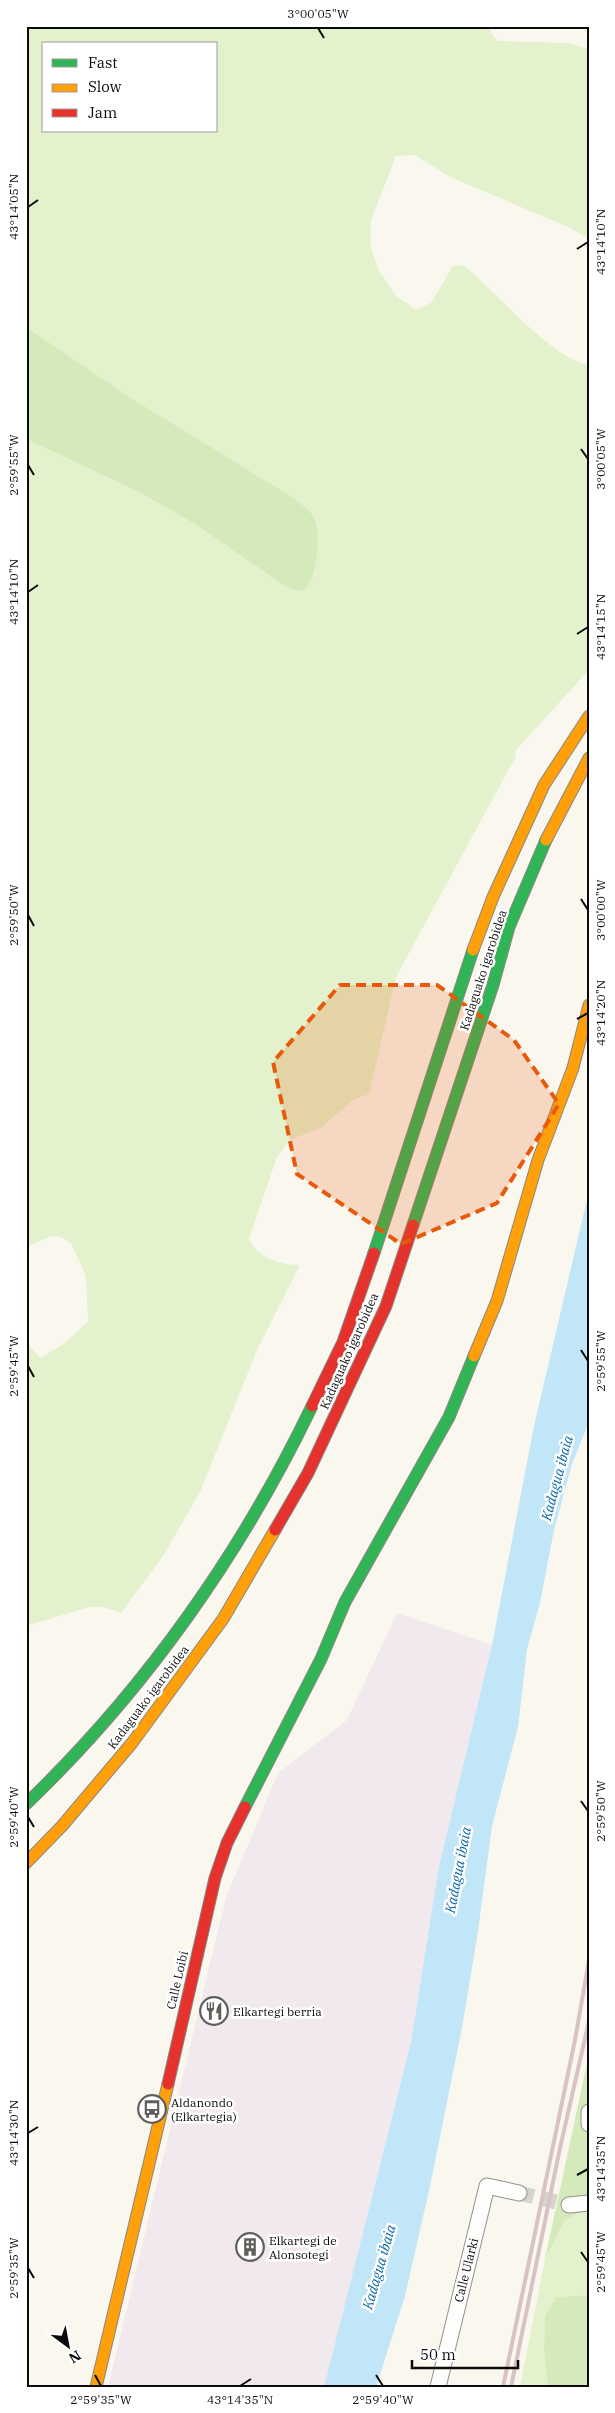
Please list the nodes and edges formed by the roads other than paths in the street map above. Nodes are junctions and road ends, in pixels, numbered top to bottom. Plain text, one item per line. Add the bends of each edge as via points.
1 (589, 716) edge
2 (586, 761) edge
3 (589, 1005) edge
4 (26, 1804) edge
5 (26, 1863) edge
6 (589, 2112) edge
7 (589, 2124) edge
8 (519, 2193) tunnel mouth
9 (589, 2203) edge
10 (569, 2205) tunnel mouth
11 (96, 2387) edge
12 (438, 2387) edge

1 - 4 main road, Kadaguako igarobidea via 544,785 493,897 462,980 397,1187 342,1342 294,1444 222,1569 146,1672 69,1763
2 - 5 main road, Kadaguako igarobidea via 553,824 510,927 386,1306 308,1473 223,1619 132,1743
3 - 11 main road, Calle Loibi via 573,1068 541,1152 497,1300 449,1416 345,1602 321,1659 227,1844 215,1878 127,2273
6 - 7 street
8 - 12 street, Calle Ularki via 487,2186
9 - 10 street

